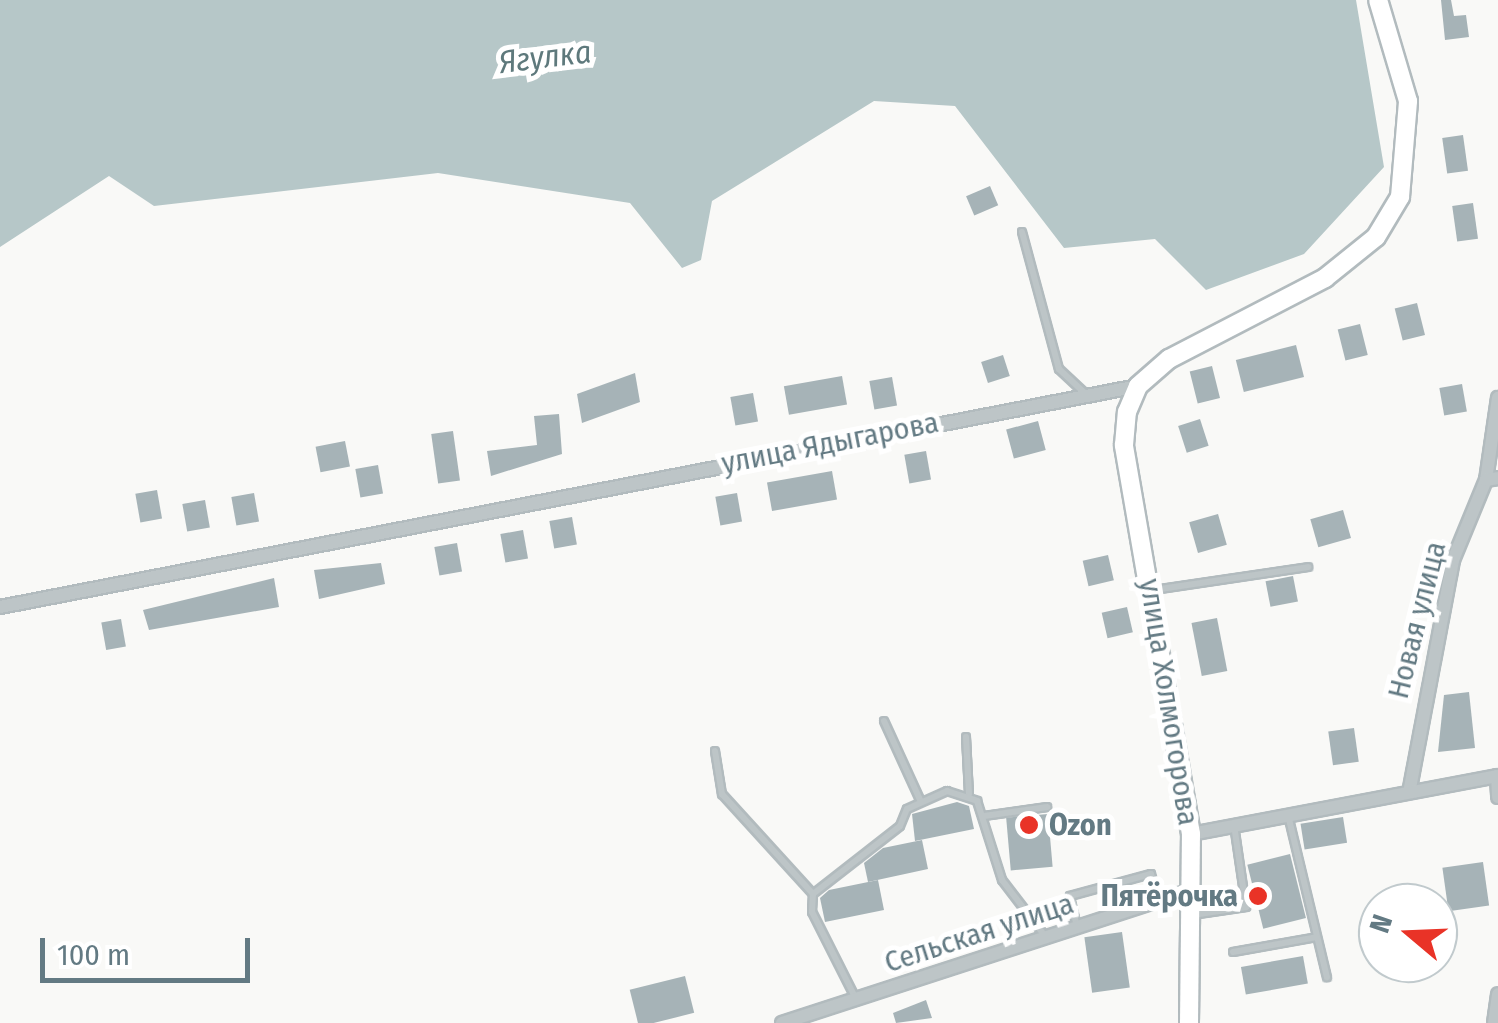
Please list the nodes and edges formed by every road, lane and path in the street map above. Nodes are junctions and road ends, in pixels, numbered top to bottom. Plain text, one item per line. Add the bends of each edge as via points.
1 (1378, 0) edge
2 (1022, 232) dead end
3 (1138, 386) junction
4 (1084, 392) junction
5 (1498, 398) edge
6 (1492, 479) edge
7 (1308, 567) dead end
8 (1153, 590) junction
9 (0, 607) edge
10 (884, 720) dead end
11 (966, 738) dead end
12 (715, 751) dead end
13 (1497, 776) edge
14 (1410, 788) junction
15 (969, 794) junction
16 (1498, 797) edge
17 (921, 802) junction
18 (1047, 807) dead end
19 (1288, 814) junction
20 (984, 816) junction
21 (1234, 826) junction
22 (1191, 834) junction
23 (1191, 890) junction
24 (813, 894) junction
25 (1158, 900) junction
26 (1190, 915) junction
27 (1076, 927) junction
28 (1046, 937) junction
29 (1318, 937) junction
30 (1233, 952) dead end
31 (1327, 977) dead end
32 (1498, 994) edge
33 (856, 999) junction
34 (782, 1023) edge
35 (1190, 1023) edge
36 (1494, 1023) edge

1 - 3 street via 1408,101 1410,151 1400,198 1376,236 1325,278 1169,360
2 - 4 lane via 1059,368
3 - 4 street, улица Ядыгарова
3 - 8 street, улица Холмогорова via 1124,444
4 - 9 street, улица Ядыгарова
5 - 6 street, Новая улица
6 - 14 street, Новая улица via 1429,652
7 - 8 lane
8 - 22 street, улица Холмогорова
10 - 17 lane
11 - 15 lane
12 - 24 lane via 722,794
13 - 14 street
13 - 16 street
14 - 19 street
15 - 17 lane
15 - 20 lane
17 - 24 lane
18 - 20 lane
19 - 21 street
19 - 29 lane
20 - 28 lane via 1002,880
21 - 22 street
21 - 26 lane via 1246,907
22 - 23 street, улица Холмогорова
23 - 25 street, Сельская улица
23 - 26 street, улица Холмогорова
24 - 33 lane via 812,912
25 - 27 street, Сельская улица
25 - 27 lane via 1150,874 1070,896
26 - 35 street, улица Холмогорова
27 - 28 street, Сельская улица
28 - 33 street, Сельская улица
29 - 30 lane
29 - 31 lane
32 - 36 street
33 - 34 street, Сельская улица

